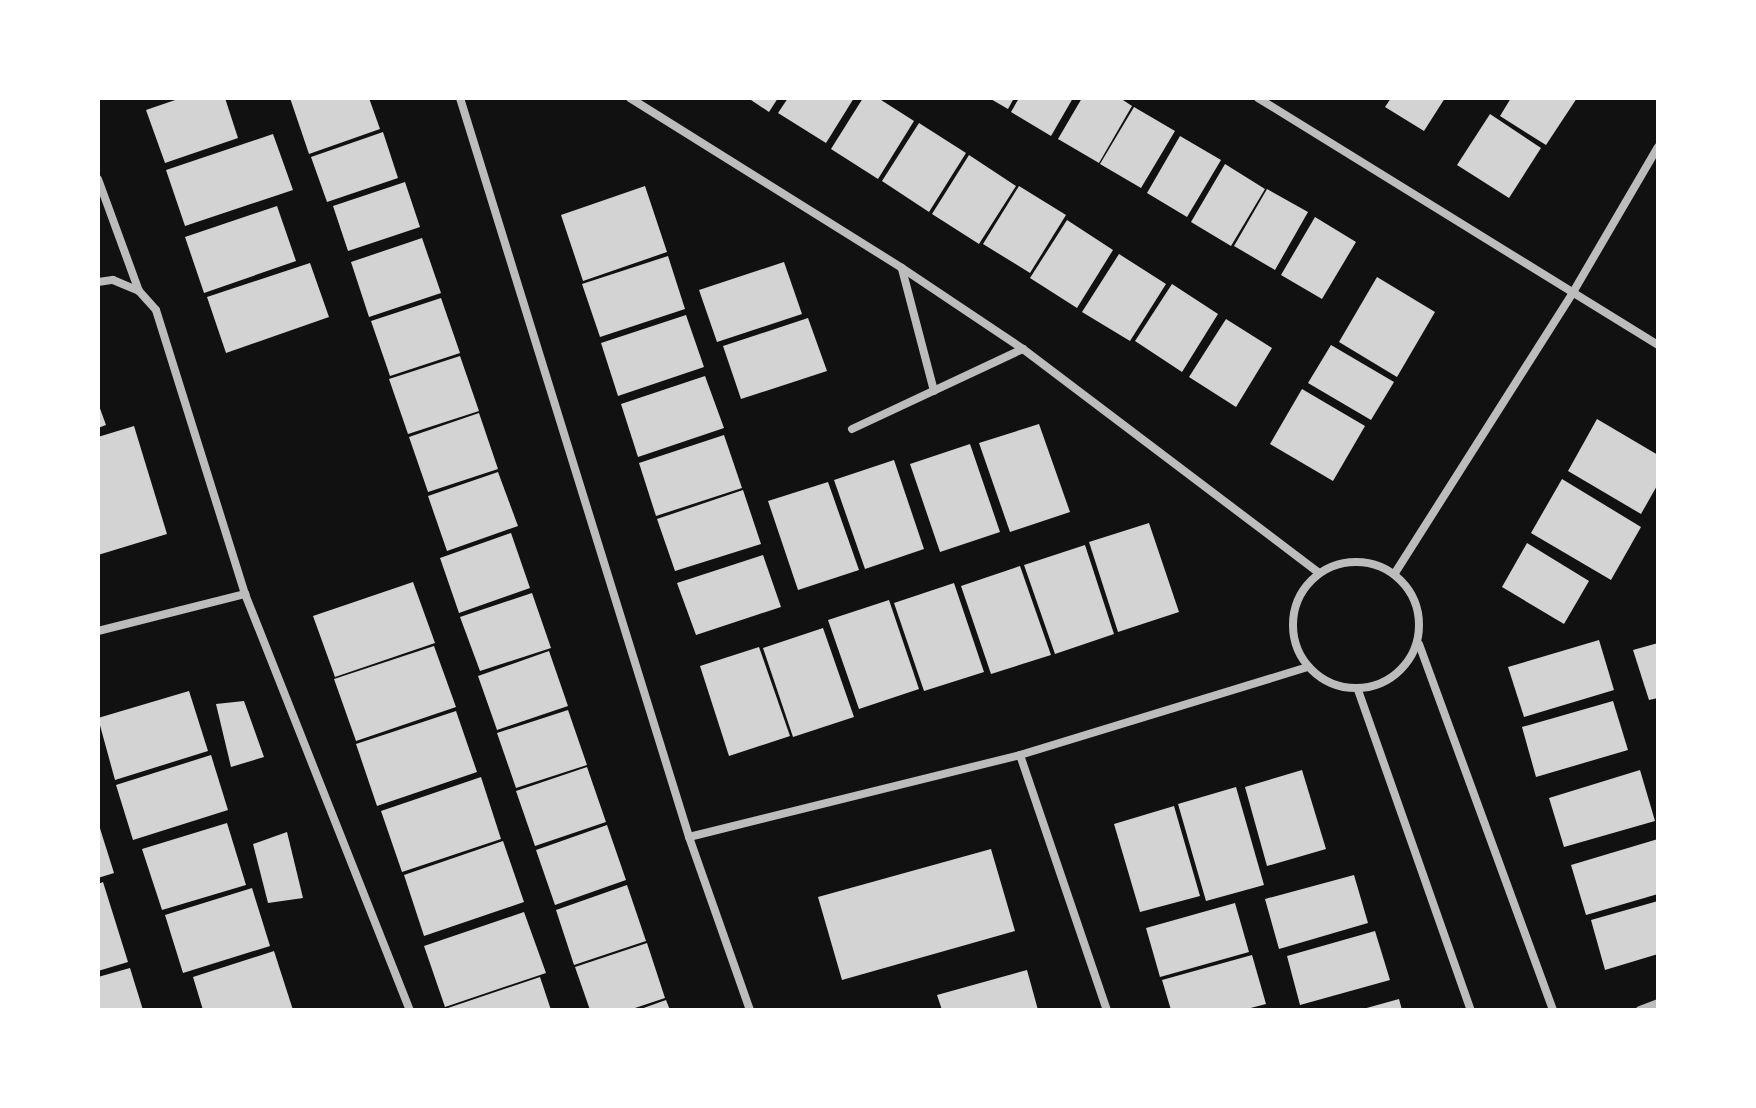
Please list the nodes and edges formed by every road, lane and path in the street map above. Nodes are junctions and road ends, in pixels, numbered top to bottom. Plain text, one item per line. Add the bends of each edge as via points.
1 (460, 98) edge
2 (630, 98) edge
3 (1258, 98) edge
4 (1658, 147) edge
5 (98, 179) edge
6 (902, 268) junction
7 (98, 282) edge
8 (139, 291) junction
9 (1572, 294) junction
10 (1658, 345) edge
11 (1023, 349) junction
12 (934, 391) junction
13 (852, 429) dead end
14 (1318, 572) junction
15 (1395, 573) junction
16 (245, 594) junction
17 (98, 631) edge
18 (1419, 644) junction
19 (1307, 667) junction
20 (1358, 690) junction
21 (1020, 755) junction
22 (689, 837) junction
23 (1658, 1003) edge
24 (410, 1010) edge
25 (750, 1010) edge
26 (1107, 1010) edge
27 (1471, 1010) edge
28 (1553, 1010) edge
29 (1640, 1010) edge

1 - 22 street
2 - 6 street
3 - 9 street
4 - 9 street
5 - 8 street
6 - 11 street
6 - 12 street
7 - 8 street via 113,280
8 - 16 street via 156,310
9 - 10 street
9 - 15 street
11 - 12 street
11 - 14 street
12 - 13 street
14 - 15 street via 1356,560
14 - 19 street via 1296,600 1292,635
15 - 18 street via 1419,604
16 - 17 street
16 - 24 street
18 - 20 street via 1396,677
18 - 28 street
19 - 20 street via 1330,684
19 - 21 street
20 - 27 street
21 - 22 street
21 - 26 street
22 - 25 street
23 - 29 street

